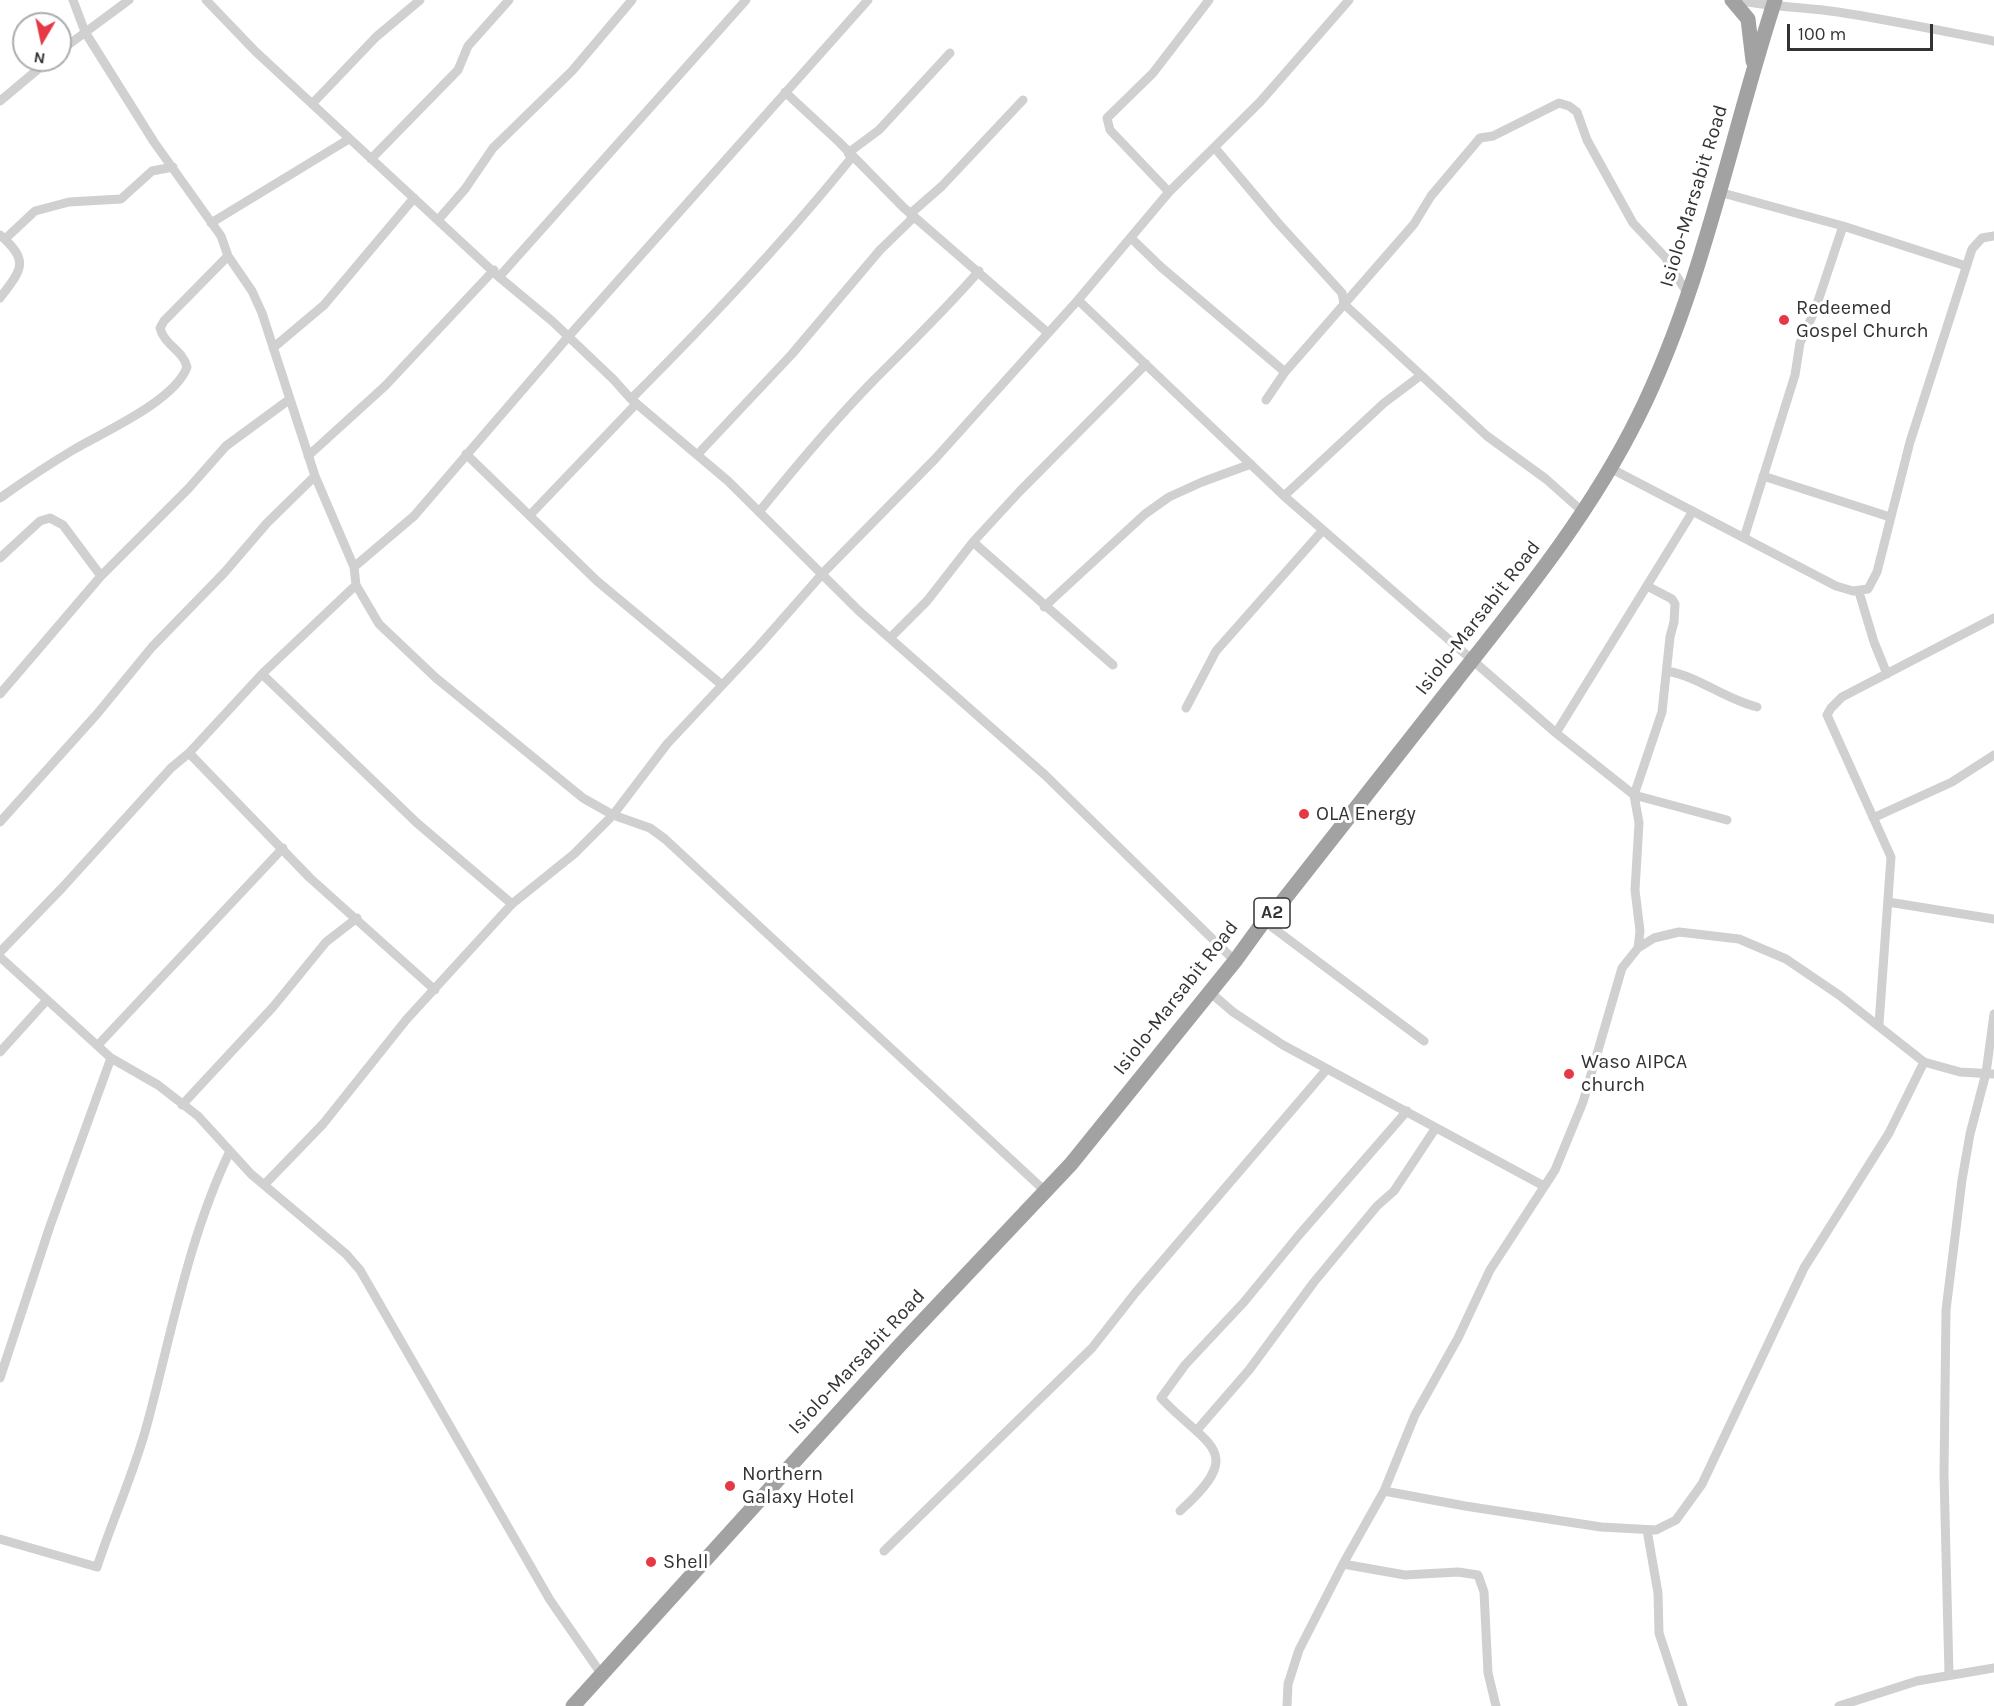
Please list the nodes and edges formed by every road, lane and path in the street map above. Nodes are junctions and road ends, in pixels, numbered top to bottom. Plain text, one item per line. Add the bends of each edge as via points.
1 (73, 0) edge
2 (129, 0) edge
3 (206, 0) edge
4 (420, 0) edge
5 (508, 0) edge
6 (632, 0) edge
7 (746, 0) edge
8 (868, 0) edge
9 (1209, 0) edge
10 (1349, 0) edge
11 (1732, 0) edge
12 (1737, 0) edge
13 (1778, 3) edge
14 (85, 32) junction
15 (1994, 41) edge
16 (72, 42) edge
17 (950, 53) dead end
18 (1754, 70) junction
19 (35, 72) edge
20 (785, 92) junction
21 (1023, 100) dead end
22 (0, 101) edge
23 (312, 104) junction
24 (349, 139) junction
25 (1215, 148) junction
26 (850, 155) junction
27 (371, 159) junction
28 (173, 167) junction
29 (1169, 192) junction
30 (1719, 192) junction
31 (414, 198) junction
32 (912, 215) junction
33 (438, 220) junction
34 (211, 223) junction
35 (1843, 226) junction
36 (1994, 236) edge
37 (2, 237) edge
38 (1131, 238) junction
39 (228, 256) junction
40 (1966, 266) junction
41 (979, 271) junction
42 (497, 273) junction
43 (1687, 293) junction
44 (0, 298) edge
45 (1078, 300) junction
46 (1344, 304) junction
47 (1048, 333) junction
48 (568, 336) junction
49 (273, 348) junction
50 (1146, 364) junction
51 (1285, 372) junction
52 (1420, 376) junction
53 (290, 399) junction
54 (1266, 400) dead end
55 (633, 401) junction
56 (466, 454) junction
57 (698, 454) junction
58 (308, 456) junction
59 (1251, 464) junction
60 (1610, 468) junction
61 (1763, 476) junction
62 (315, 477) junction
63 (1284, 496) junction
64 (0, 498) edge
65 (1693, 511) junction
66 (759, 512) junction
67 (1583, 512) junction
68 (530, 515) junction
69 (1890, 517) junction
70 (1323, 530) junction
71 (1744, 538) junction
72 (973, 542) junction
73 (0, 558) edge
74 (354, 567) junction
75 (823, 573) junction
76 (101, 576) junction
77 (356, 585) junction
78 (1649, 586) junction
79 (1859, 592) junction
80 (1044, 607) junction
81 (1994, 618) edge
82 (890, 638) junction
83 (1471, 662) junction
84 (1113, 665) dead end
85 (1667, 671) junction
86 (262, 674) junction
87 (1887, 674) junction
88 (722, 685) junction
89 (0, 694) edge
90 (1757, 706) dead end
91 (1186, 708) dead end
92 (1556, 733) junction
93 (189, 753) junction
94 (1994, 755) edge
95 (1634, 795) junction
96 (613, 815) junction
97 (1873, 819) junction
98 (1726, 820) dead end
99 (0, 822) edge
100 (283, 848) junction
101 (1888, 902) junction
102 (512, 904) junction
103 (357, 918) junction
104 (1994, 919) edge
105 (1264, 921) junction
106 (1638, 948) junction
107 (0, 952) edge
108 (0, 957) edge
109 (1235, 961) junction
110 (435, 990) junction
111 (1210, 993) junction
112 (46, 1001) junction
113 (1994, 1014) edge
114 (1879, 1024) junction
115 (1424, 1041) dead end
116 (98, 1045) junction
117 (0, 1052) edge
118 (111, 1058) junction
119 (1924, 1062) junction
120 (1327, 1069) junction
121 (1990, 1073) edge
122 (182, 1105) junction
123 (1407, 1111) junction
124 (1435, 1129) junction
125 (230, 1151) junction
126 (264, 1185) junction
127 (1542, 1185) junction
128 (1045, 1191) junction
129 (0, 1378) edge
130 (1197, 1430) junction
131 (1384, 1491) junction
132 (1180, 1511) dead end
133 (1647, 1530) junction
134 (0, 1539) edge
135 (884, 1551) dead end
136 (1343, 1564) junction
137 (1994, 1668) edge
138 (1949, 1674) junction
139 (602, 1675) junction
140 (1495, 1705) edge
141 (573, 1706) edge
142 (1287, 1706) edge
143 (1484, 1706) edge
144 (1683, 1706) edge
145 (1839, 1706) edge

1 - 14 street
2 - 14 street
3 - 23 street
4 - 23 street via 376,37
5 - 27 street via 468,46 458,70
6 - 33 street via 572,71 493,148
7 - 42 street
8 - 20 street
9 - 29 street via 1153,73 1107,118 1110,130
10 - 25 street
11 - 18 highway via 1750,25
12 - 13 street
13 - 15 street
13 - 18 highway, Isiolo-Marsabit Road / A2
14 - 16 street
14 - 28 street
17 - 26 street via 879,130
18 - 30 highway, Isiolo-Marsabit Road / A2
19 - 22 street
20 - 26 street
20 - 48 street
21 - 32 street
23 - 24 street
24 - 27 street
24 - 34 street
25 - 29 street
25 - 46 street via 1342,292
26 - 32 street
26 - 55 street via 794,230
27 - 31 street
28 - 34 street
28 - 37 street via 152,171 121,199 69,202 35,211
29 - 38 street
30 - 35 street
30 - 43 highway, Isiolo-Marsabit Road / A2
31 - 33 street
31 - 49 street via 324,305
32 - 41 street
32 - 57 street via 792,354
33 - 42 street
34 - 39 street
35 - 40 street
35 - 61 street via 1800,343 1795,375
36 - 40 street via 1976,243
37 - 44 street via 17,252 21,266
38 - 45 street
38 - 51 street
39 - 49 street via 252,291
39 - 64 street via 160,328 168,343 185,358 187,367 180,377 144,410 75,448
40 - 69 street
41 - 47 street
41 - 66 street via 873,382
42 - 48 street
42 - 58 street via 385,386
43 - 46 street via 1665,257 1629,217 1587,140 1577,112 1559,103 1493,136 1480,138 1431,195 1414,224
43 - 60 highway, Isiolo-Marsabit Road / A2 via 1643,405
45 - 47 street
45 - 50 street
46 - 51 street
46 - 52 street
47 - 75 street via 935,459
48 - 55 street
48 - 56 street
49 - 53 street
50 - 59 street
50 - 72 street
51 - 54 street
52 - 63 street via 1389,399
52 - 67 street via 1487,436
53 - 58 street
53 - 76 street via 226,446
55 - 57 street
55 - 68 street
56 - 68 street
56 - 74 street via 414,516
57 - 66 street
58 - 62 street
59 - 63 street
59 - 80 street via 1169,497 1144,514
60 - 65 street
60 - 67 highway, Isiolo-Marsabit Road / A2
61 - 69 street
61 - 71 street
62 - 74 street
62 - 99 street via 267,522 152,647
63 - 70 street
65 - 71 street
65 - 78 street
66 - 75 street
67 - 83 highway, Isiolo-Marsabit Road / A2
68 - 88 street via 597,581
69 - 79 street via 1877,572 1868,589
70 - 83 street
70 - 91 street via 1216,651
71 - 79 street via 1836,585
72 - 80 street
72 - 82 street via 927,601
73 - 76 street via 40,521 50,518 63,525
74 - 77 street
75 - 82 street
75 - 88 street
76 - 89 street
77 - 86 street
77 - 96 street via 379,624 422,665 568,787
78 - 85 street via 1675,603
78 - 92 street
79 - 87 street
80 - 84 street
81 - 87 street
82 - 109 street via 1045,775
83 - 92 street
83 - 105 highway, Isiolo-Marsabit Road / A2
85 - 90 street via 1689,676 1732,700
85 - 95 street via 1662,712
86 - 93 street
86 - 102 street via 417,823
87 - 97 street via 1842,698 1827,715
88 - 96 street via 667,744
92 - 95 street
93 - 100 street
93 - 107 street
94 - 97 street via 1952,782
95 - 98 street
95 - 106 street via 1639,823 1635,890
96 - 102 street via 574,854
96 - 128 street via 650,828 665,839
97 - 101 street via 1891,857
100 - 103 street via 310,878
100 - 116 street
101 - 104 street
101 - 114 street
102 - 110 street
103 - 110 street
103 - 122 street via 326,942 266,1015
105 - 109 highway, Isiolo-Marsabit Road / A2
105 - 115 street
106 - 114 street via 1662,935 1679,932 1739,939 1786,959
106 - 127 street via 1626,960 1620,974 1576,1122 1555,1170
108 - 112 street
109 - 111 highway, Isiolo-Marsabit Road / A2
110 - 126 street via 406,1020 323,1124
111 - 120 street via 1283,1045
111 - 128 highway, Isiolo-Marsabit Road / A2
112 - 116 street
112 - 117 street
113 - 121 street
114 - 119 street
116 - 118 street
118 - 122 street via 158,1084
118 - 129 street
119 - 121 street via 1943,1069
119 - 133 street via 1889,1132 1804,1268 1695,1496 1676,1520
120 - 123 street
120 - 135 street via 1092,1348
121 - 138 street via 1970,1134 1947,1310 1944,1474
122 - 125 street via 198,1116
123 - 124 street
123 - 130 street via 1168,1386 1161,1398
124 - 127 street
124 - 130 street via 1394,1191 1321,1273 1249,1371
125 - 126 street
125 - 134 street via 213,1189 140,1447 97,1567
126 - 139 street via 360,1270 550,1600
127 - 131 street via 1490,1270 1415,1415
128 - 139 highway, Isiolo-Marsabit Road / A2
130 - 132 street via 1214,1452 1217,1467 1198,1495
131 - 133 street via 1528,1516
131 - 136 street
133 - 144 street via 1658,1593 1659,1633
136 - 140 street via 1406,1575 1478,1575 1484,1592 1488,1673
136 - 142 street via 1299,1650 1288,1684
137 - 138 street
138 - 145 street via 1886,1689
139 - 141 highway, Isiolo-Marsabit Road / A2
140 - 143 street

